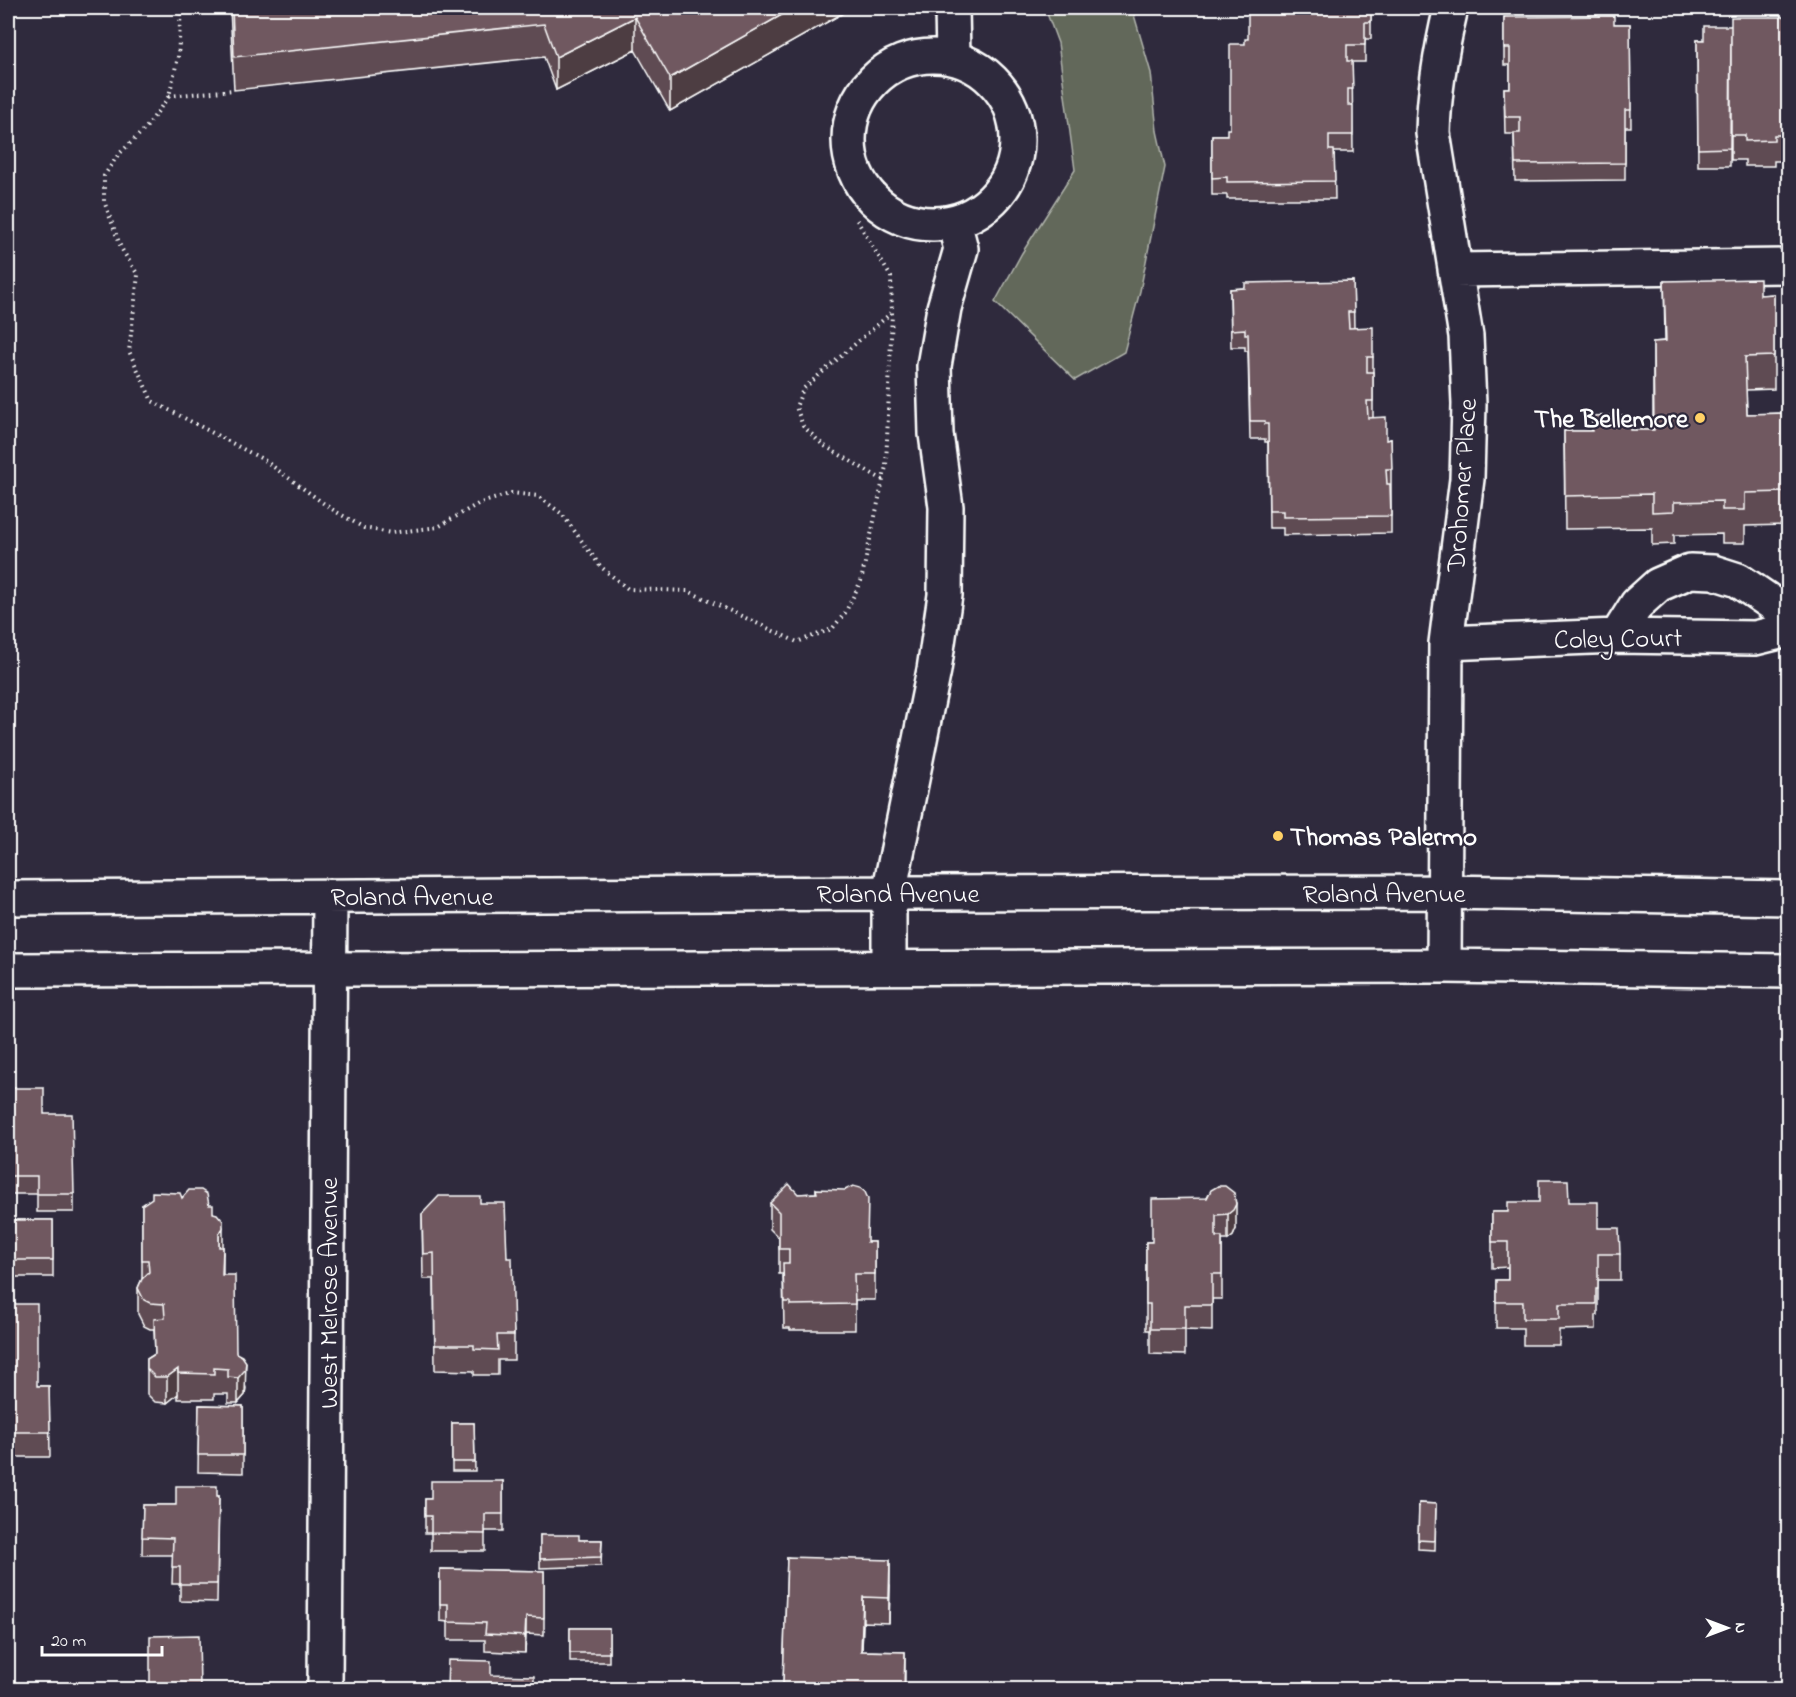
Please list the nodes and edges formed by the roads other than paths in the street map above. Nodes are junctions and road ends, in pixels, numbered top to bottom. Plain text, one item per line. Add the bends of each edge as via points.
1 (951, 8) edge
2 (1451, 8) edge
3 (953, 57) junction
4 (954, 222) junction
5 (1788, 266) edge
6 (1455, 270) junction
7 (1788, 614) edge
8 (1788, 630) edge
9 (1617, 636) junction
10 (1446, 643) junction
11 (1444, 892) junction
12 (889, 893) junction
13 (330, 896) junction
14 (8, 898) edge
15 (1788, 898) edge
16 (889, 966) junction
17 (1444, 966) junction
18 (329, 969) junction
19 (8, 970) edge
20 (1788, 971) edge
21 (325, 1689) edge

1 - 3 street
2 - 6 street, Drohomer Place via 1439,56 1433,133
3 - 4 street via 978,68 999,87 1012,111 1018,139 1013,167 1000,191 979,210
3 - 4 street via 929,55 905,60 884,71 855,108 849,134 854,168 877,204 900,218 927,224
4 - 12 street via 961,249 944,308 934,366 936,434 945,507 945,595 934,670
5 - 6 street
6 - 10 street, Drohomer Place via 1466,336 1469,404 1467,479
7 - 9 street via 1738,580 1713,572 1690,571 1651,591 1637,604
8 - 9 street, Coley Court via 1755,638
9 - 10 street, Coley Court
10 - 11 street, Drohomer Place
11 - 12 street, Roland Avenue
11 - 15 street, Roland Avenue
11 - 17 street, Drohomer Place
12 - 13 street, Roland Avenue
12 - 16 street
13 - 14 street, Roland Avenue
13 - 18 street, West Melrose Avenue
16 - 17 street
16 - 18 street
17 - 20 street
18 - 19 street
18 - 21 street, West Melrose Avenue

